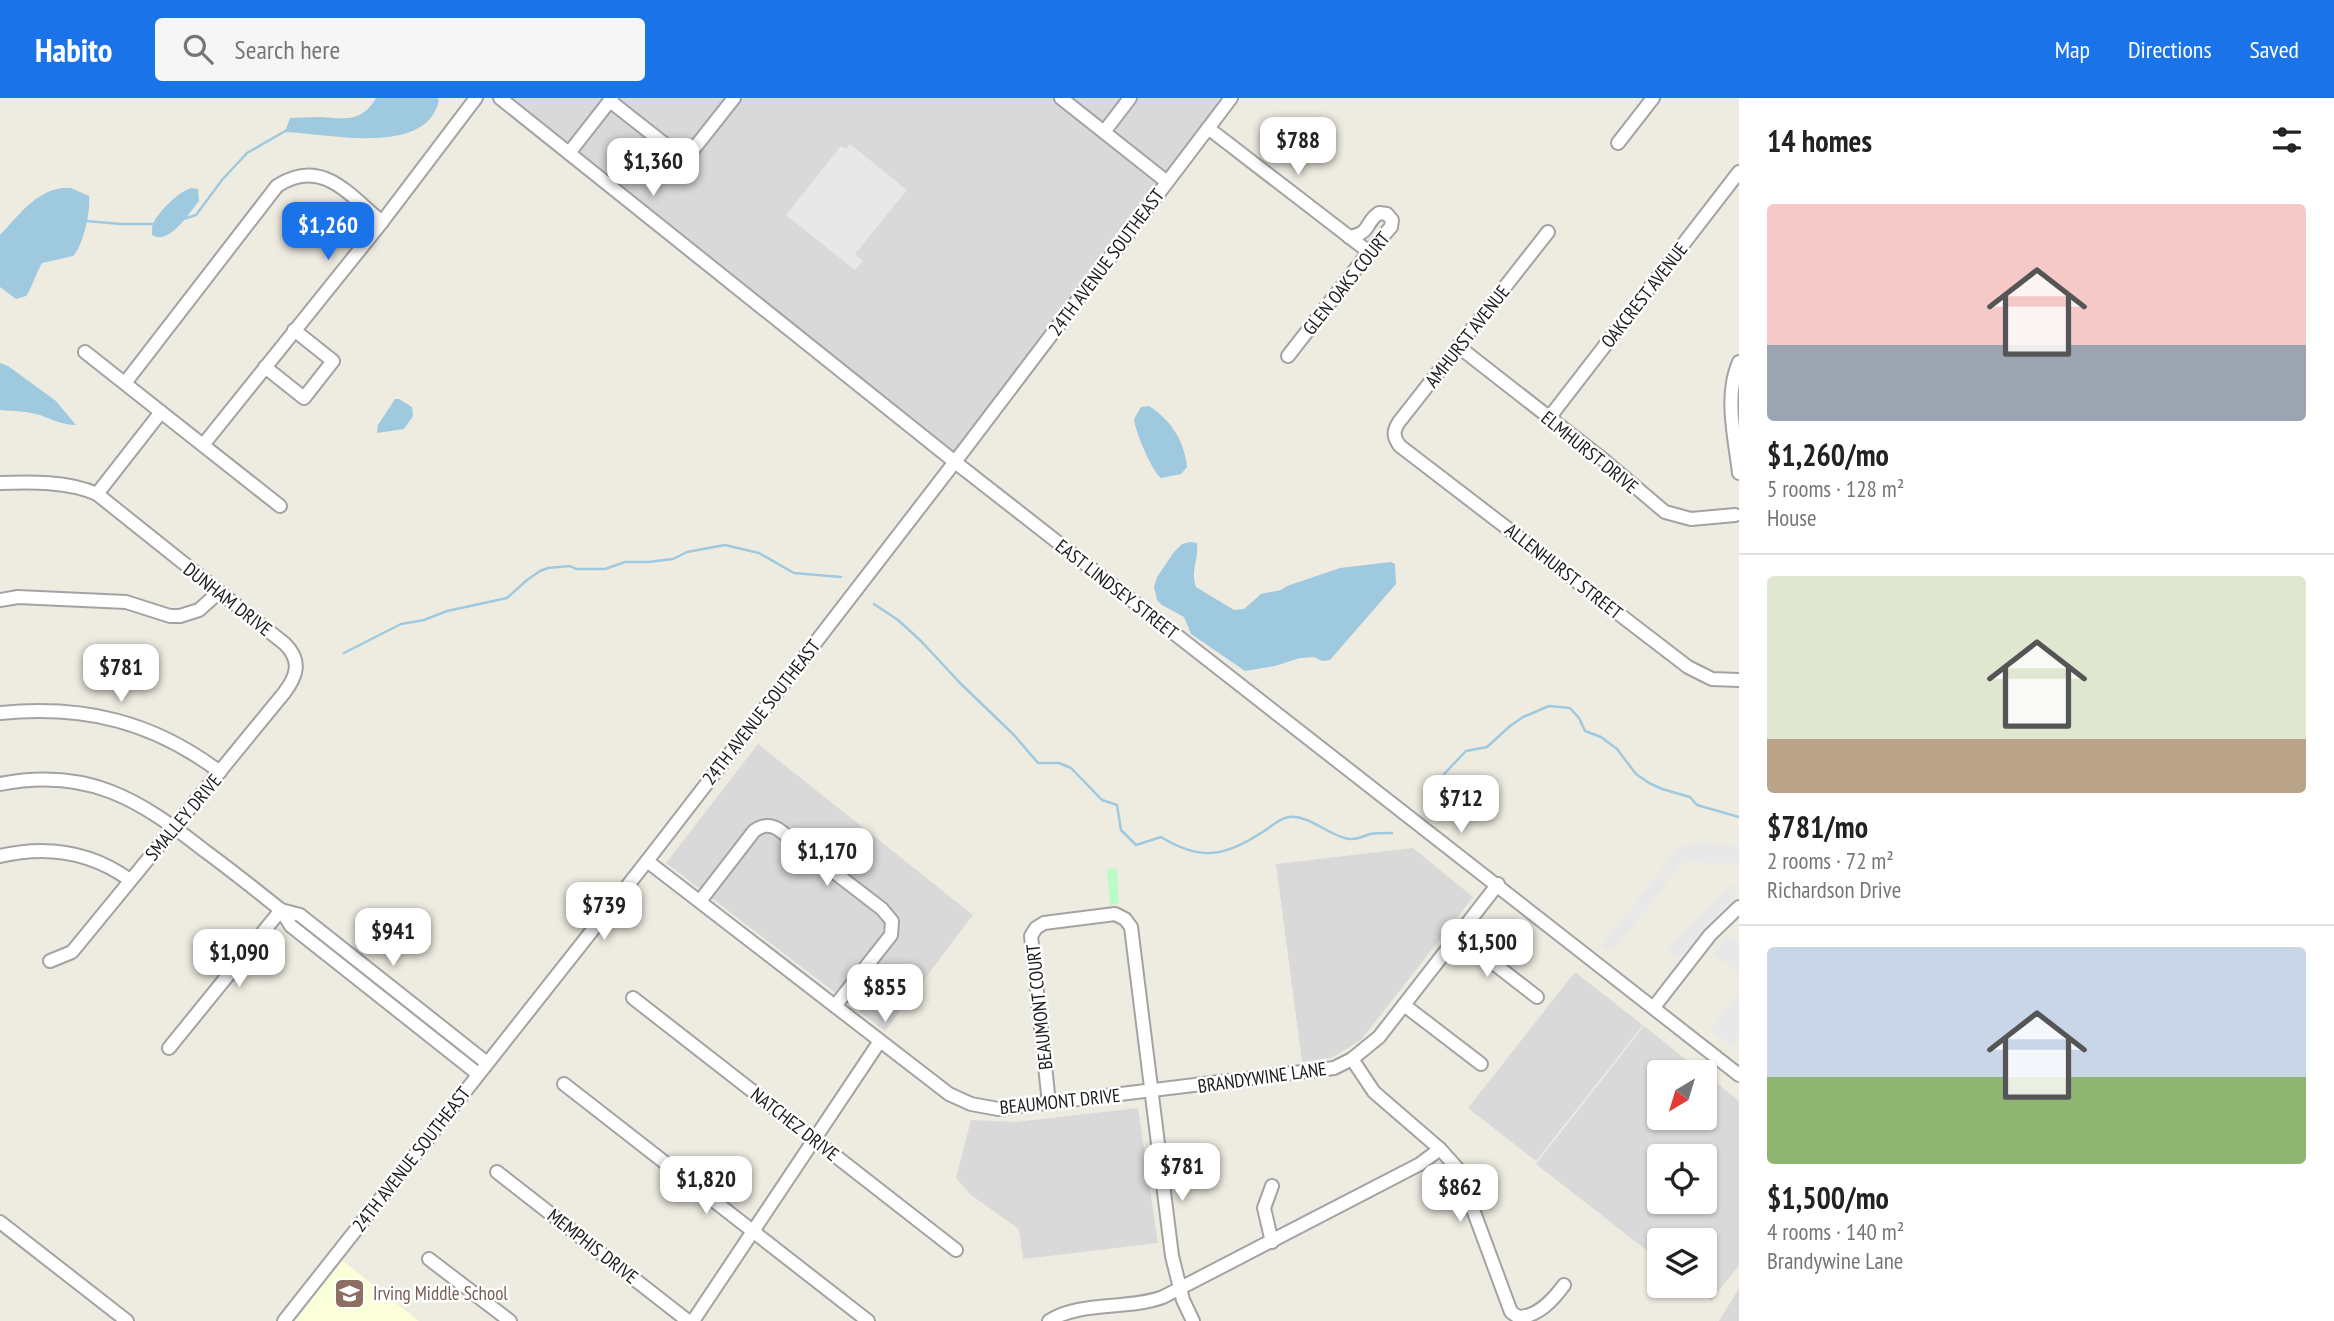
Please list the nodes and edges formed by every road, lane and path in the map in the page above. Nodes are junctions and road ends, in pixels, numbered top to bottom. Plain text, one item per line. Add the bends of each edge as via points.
1 (476, 98) edge
2 (500, 98) edge
3 (734, 98) edge
4 (1061, 98) edge
5 (1130, 98) edge
6 (1231, 98) edge
7 (1653, 98) edge
8 (611, 100) edge
9 (1208, 128) junction
10 (1104, 132) junction
11 (1618, 143) dead end
12 (569, 152) junction
13 (1739, 172) edge
14 (1167, 182) junction
15 (382, 222) junction
16 (1548, 232) dead end
17 (1349, 237) junction
18 (1369, 252) junction
19 (293, 330) junction
20 (1459, 347) junction
21 (85, 352) dead end
22 (1288, 356) dead end
23 (1739, 362) edge
24 (265, 367) junction
25 (125, 383) junction
26 (1735, 404) edge
27 (161, 412) junction
28 (1549, 418) junction
29 (1397, 442) joint
30 (204, 445) junction
31 (955, 462) junction
32 (1739, 474) edge
33 (0, 483) edge
34 (97, 494) junction
35 (280, 506) dead end
36 (1738, 515) edge
37 (219, 592) junction
38 (0, 600) edge
39 (296, 659) joint
40 (1739, 680) edge
41 (0, 712) edge
42 (220, 772) junction
43 (0, 784) edge
44 (175, 827) junction
45 (0, 856) edge
46 (647, 862) junction
47 (130, 880) junction
48 (1497, 884) junction
49 (700, 901) junction
50 (1739, 906) edge
51 (281, 910) junction
52 (1457, 935) junction
53 (50, 961) dead end
54 (1537, 997) dead end
55 (633, 998) dead end
56 (1404, 1005) junction
57 (835, 1006) junction
58 (1654, 1007) junction
59 (880, 1041) junction
60 (169, 1048) dead end
61 (1352, 1059) junction
62 (487, 1063) junction
63 (1481, 1064) dead end
64 (478, 1074) junction
65 (1739, 1075) edge
66 (564, 1084) dead end
67 (1152, 1092) junction
68 (1049, 1103) junction
69 (814, 1139) junction
70 (1440, 1149) junction
71 (497, 1172) dead end
72 (1272, 1186) dead end
73 (0, 1222) edge
74 (752, 1231) junction
75 (1272, 1242) junction
76 (956, 1250) dead end
77 (429, 1259) dead end
78 (1564, 1285) dead end
79 (1180, 1289) junction
80 (127, 1321) edge
81 (284, 1321) edge
82 (510, 1321) edge
83 (690, 1321) edge
84 (868, 1321) edge
85 (1049, 1321) edge
86 (1193, 1321) edge

1 - 15 street
2 - 12 street, EAST LINDSEY STREET
3 - 8 street via 685,160
4 - 10 street
5 - 10 street
6 - 9 street, 24TH AVENUE SOUTHEAST
7 - 11 street
8 - 12 street
9 - 14 street, 24TH AVENUE SOUTHEAST
9 - 17 street
10 - 14 street
12 - 31 street, EAST LINDSEY STREET
13 - 28 street, OAKCREST AVENUE
14 - 31 street, 24TH AVENUE SOUTHEAST
15 - 19 street
15 - 25 street via 319,175 288,179 277,186
16 - 20 street, AMHURST AVENUE
17 - 18 street
17 - 18 street, GLEN OAKS COURT via 1367,229 1375,215 1387,214 1391,227
18 - 22 street, GLEN OAKS COURT
19 - 24 street
19 - 24 street via 334,362 304,398
20 - 28 street, ELMHURST DRIVE
20 - 29 street, AMHURST AVENUE via 1399,422 1394,432
21 - 25 street
23 - 26 street via 1732,379
24 - 30 street
25 - 27 street
26 - 32 street
27 - 30 street
27 - 34 street
28 - 36 street, ELMHURST DRIVE via 1665,512 1691,520
29 - 40 street, ALLENHURST STREET via 1688,667 1712,679
30 - 35 street
31 - 46 street, 24TH AVENUE SOUTHEAST
31 - 48 street, EAST LINDSEY STREET
33 - 34 street via 64,485
34 - 37 street, DUNHAM DRIVE
37 - 38 street via 199,610 180,616 126,602
37 - 39 street, DUNHAM DRIVE via 285,644
39 - 42 street, SMALLEY DRIVE via 291,684
41 - 42 street via 75,711 110,718 172,741
42 - 44 street, SMALLEY DRIVE
43 - 44 street via 67,781 96,786 137,802
44 - 47 street, SMALLEY DRIVE
44 - 51 street
45 - 47 street via 34,850 66,852
46 - 49 street, BEAUMONT DRIVE
46 - 62 street, 24TH AVENUE SOUTHEAST
47 - 53 street, SMALLEY DRIVE via 72,951
48 - 52 street, BRANDYWINE LANE
48 - 58 street, EAST LINDSEY STREET
49 - 57 street, BEAUMONT DRIVE
49 - 57 street via 754,831 764,826 778,829 887,912 893,930
50 - 58 street via 1710,935
51 - 60 street
51 - 62 street via 300,915
51 - 64 street via 291,926
52 - 54 street
52 - 56 street, BRANDYWINE LANE
55 - 69 street, NATCHEZ DRIVE
56 - 61 street, BRANDYWINE LANE via 1373,1043
56 - 63 street
57 - 59 street, BEAUMONT DRIVE
58 - 65 street, EAST LINDSEY STREET
59 - 68 street, BEAUMONT DRIVE via 949,1094 971,1104 998,1109
59 - 69 street
61 - 67 street, BRANDYWINE LANE via 1327,1069
61 - 70 street via 1374,1092
62 - 64 street, 24TH AVENUE SOUTHEAST
64 - 81 street, 24TH AVENUE SOUTHEAST
66 - 74 street
67 - 68 street, BEAUMONT DRIVE
67 - 68 street, BEAUMONT COURT via 1131,927 1115,914 1044,923 1031,936
67 - 79 street
69 - 74 street
69 - 76 street, NATCHEZ DRIVE
70 - 75 street
70 - 78 street via 1462,1180 1507,1308 1518,1317 1532,1314
71 - 83 street, MEMPHIS DRIVE
72 - 75 street via 1264,1208
73 - 80 street
74 - 83 street
74 - 84 street
75 - 79 street
77 - 82 street
79 - 85 street via 1150,1302 1067,1312
79 - 86 street

